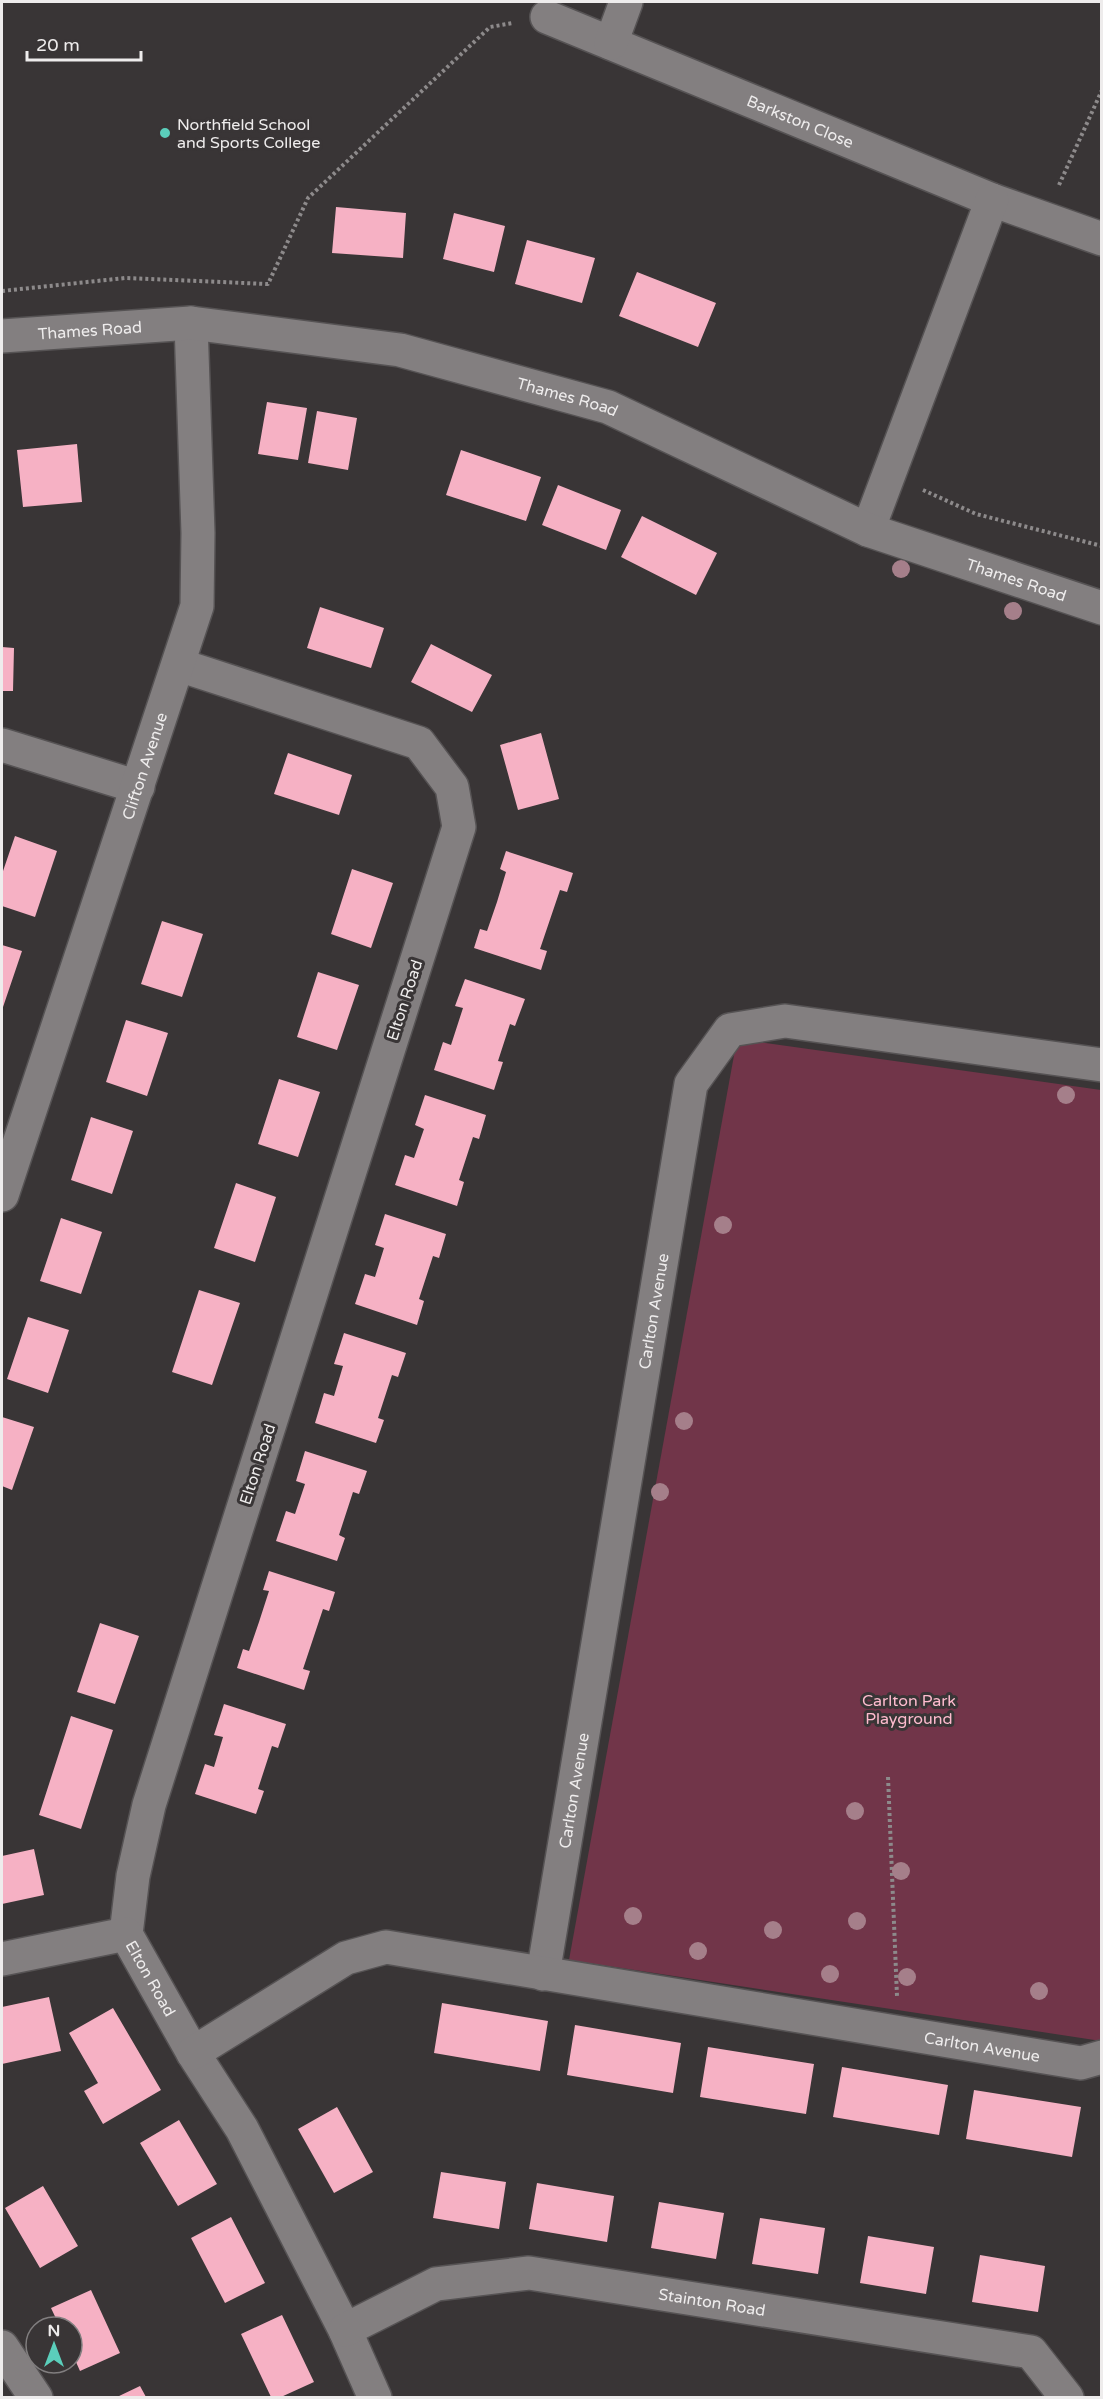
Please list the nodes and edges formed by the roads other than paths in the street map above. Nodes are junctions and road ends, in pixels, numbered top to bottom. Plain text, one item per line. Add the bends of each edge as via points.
1 (626, 2) edge
2 (547, 17) road end
3 (611, 43) junction
4 (992, 200) junction
5 (1101, 239) edge
6 (191, 323) junction
7 (2, 336) edge
8 (868, 530) junction
9 (1101, 608) edge
10 (179, 665) junction
11 (2, 744) edge
12 (138, 787) junction
13 (1101, 1065) edge
14 (13, 1122) edge
15 (2, 1195) edge
16 (126, 1934) junction
17 (2, 1959) edge
18 (543, 1974) junction
19 (193, 2053) junction
20 (1101, 2058) edge
21 (345, 2330) junction
22 (2, 2347) edge
23 (36, 2397) edge
24 (375, 2397) edge
25 (1067, 2397) edge

1 - 3 street
2 - 3 street, Barkston Close
3 - 4 street, Barkston Close
4 - 5 street, Barkston Close
4 - 8 street
6 - 7 street, Thames Road
6 - 8 street, Thames Road via 400,350 608,407
6 - 10 street, Clifton Avenue via 197,606
8 - 9 street, Thames Road
10 - 12 street, Clifton Avenue
10 - 16 street, Elton Road via 418,743 452,787 459,827 149,1805 133,1876
11 - 12 street
12 - 14 street, Clifton Avenue
13 - 18 street, Carlton Avenue via 785,1021 730,1030 691,1084
14 - 15 street, Clifton Avenue
16 - 17 street
16 - 19 street, Elton Road
18 - 19 street, Carlton Avenue via 386,1947 346,1958
18 - 20 street, Carlton Avenue via 1081,2063
19 - 21 street, Elton Road via 242,2129
21 - 24 street, Elton Road
21 - 25 street, Stainton Road via 436,2284 529,2273 1031,2352
22 - 23 street

